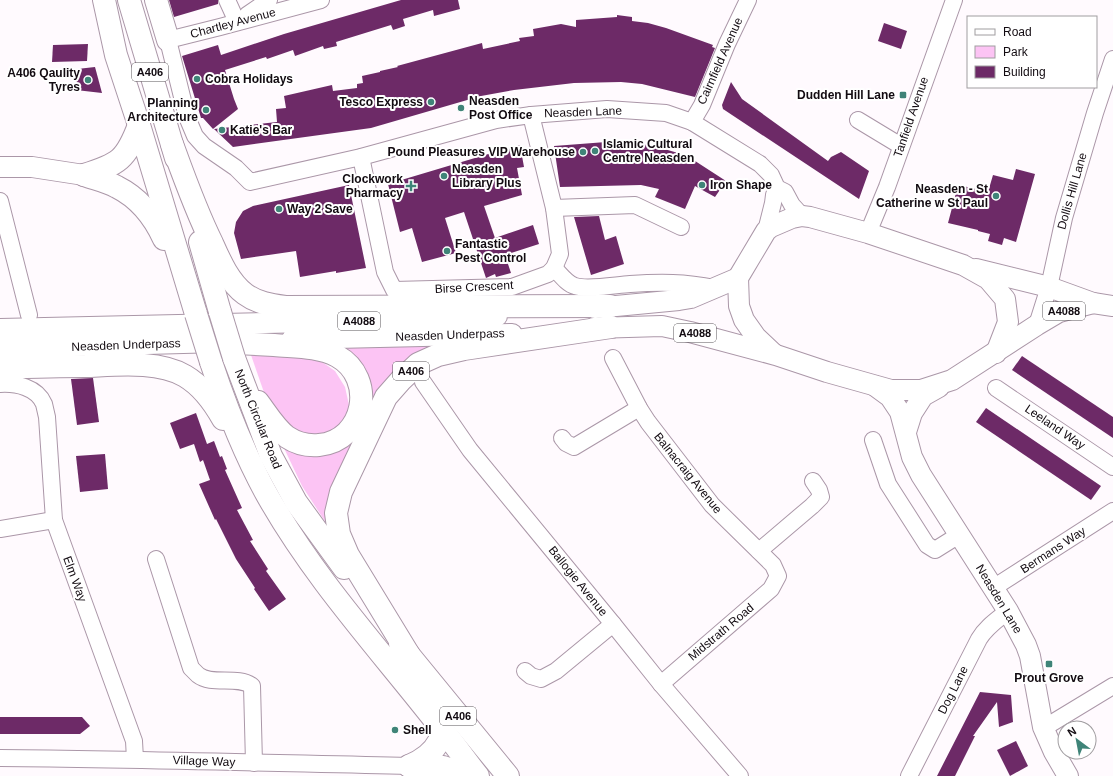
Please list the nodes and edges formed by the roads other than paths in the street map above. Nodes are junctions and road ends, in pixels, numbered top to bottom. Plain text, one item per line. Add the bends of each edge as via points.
1 (104, 0) edge
2 (129, 0) edge
3 (156, 0) edge
4 (227, 0) edge
5 (269, 0) edge
6 (321, 0) edge
7 (748, 0) edge
8 (954, 0) edge
9 (237, 22) junction
10 (168, 40) junction
11 (1113, 59) edge
12 (531, 115) junction
13 (858, 120) dead end
14 (692, 122) junction
15 (139, 125) junction
16 (172, 144) junction
17 (901, 146) junction
18 (361, 157) junction
19 (0, 167) edge
20 (84, 175) junction
21 (777, 188) junction
22 (0, 201) edge
23 (554, 208) junction
24 (802, 216) junction
25 (681, 227) dead end
26 (766, 231) junction
27 (868, 233) junction
28 (963, 266) junction
29 (554, 268) junction
30 (738, 278) junction
31 (186, 287) junction
32 (1049, 287) junction
33 (715, 288) junction
34 (1093, 303) junction
35 (1113, 306) edge
36 (29, 315) dead end
37 (611, 317) junction
38 (1037, 325) junction
39 (0, 329) edge
40 (0, 348) edge
41 (214, 352) junction
42 (996, 353) junction
43 (776, 356) junction
44 (613, 358) dead end
45 (237, 366) junction
46 (0, 368) edge
47 (952, 380) junction
48 (423, 382) dead end
49 (0, 384) edge
50 (873, 385) junction
51 (996, 388) dead end
52 (639, 408) junction
53 (906, 432) junction
54 (562, 438) dead end
55 (873, 440) dead end
56 (1113, 467) edge
57 (813, 481) dead end
58 (266, 492) junction
59 (1113, 511) edge
60 (54, 520) junction
61 (0, 529) edge
62 (959, 535) junction
63 (759, 551) junction
64 (156, 559) dead end
65 (778, 576) joint
66 (993, 588) junction
67 (1008, 611) junction
68 (614, 624) junction
69 (409, 655) junction
70 (524, 670) dead end
71 (660, 684) junction
72 (1113, 686) edge
73 (441, 727) junction
74 (1043, 727) junction
75 (0, 758) edge
76 (135, 759) junction
77 (254, 763) junction
78 (409, 766) junction
79 (469, 776) edge
80 (478, 776) edge
81 (508, 776) edge
82 (740, 776) edge
83 (909, 776) edge
84 (1068, 776) edge

1 - 15 highway, North Circular Road / A406 via 116,55
2 - 16 highway, North Circular Road / A406
3 - 10 highway
4 - 9 street
5 - 9 street
6 - 9 street, Chartley Avenue
7 - 14 street, Cairnfield Avenue
8 - 17 street, Tanfield Avenue
9 - 10 street, Chartley Avenue
10 - 18 street, Neasden Lane via 187,117 195,136 250,182
11 - 32 street, Dollis Hill Lane via 1064,218
12 - 14 street, Neasden Lane via 606,110 666,113
12 - 18 street, Neasden Lane via 496,120
12 - 23 street
13 - 17 street
14 - 21 street, Neasden Lane via 760,164 771,175
15 - 20 highway via 127,152 121,159
15 - 31 highway, North Circular Road / A406
16 - 37 highway, A406 via 198,215 218,257 236,285 254,300 285,307
16 - 45 highway, North Circular Road / A406, bridge
17 - 27 street, Tanfield Avenue
18 - 29 street, Birse Crescent via 385,272 394,290 512,287 548,274
19 - 20 main road via 32,168
20 - 31 highway via 115,186 145,208 161,232
21 - 24 street, Neasden Lane via 785,192
21 - 26 street
22 - 36 street
23 - 25 street via 635,205
23 - 29 street via 560,254
24 - 26 main road, A4088
24 - 27 main road, A4088
26 - 30 main road
27 - 28 main road, A4088
28 - 32 main road, A4088
28 - 42 main road, A4088 via 988,279 1005,299 1008,322
29 - 33 street via 570,284 576,286 659,282 691,283
30 - 33 main road, Neasden Underpass / A4088
30 - 43 main road, A4088 via 739,306 744,320 756,337
31 - 41 highway, North Circular Road / A406, bridge
32 - 34 main road, A4088
32 - 38 street, Dollis Hill Lane
33 - 37 main road, Neasden Underpass / A4088 via 691,298
34 - 35 main road, A4088
34 - 38 main road, A4088 via 1059,312
37 - 39 main road, Neasden Underpass / A4088 via 521,315
37 - 41 main road, Neasden Underpass / A4088 via 522,333 337,338
37 - 43 main road, Neasden Underpass / A4088 via 690,332
37 - 69 highway, A406 via 438,355 418,364 386,397 341,492 336,513 339,534 348,555
38 - 42 main road, A4088
40 - 41 main road, Neasden Underpass / A4088
41 - 45 highway, A406 via 305,347 337,356 356,375 362,401 359,414 354,425 337,440 325,445 312,446 298,443 276,426 258,402
41 - 58 highway, North Circular Road / A406 via 222,395
42 - 47 main road, A4088
43 - 50 main road, A4088
44 - 52 street, Balnacraig Avenue
45 - 69 highway, North Circular Road / A406 via 271,456 296,502
46 - 58 highway, A406 via 148,366 184,375 199,386 217,408
47 - 50 main road, A4088 via 921,390 891,390
47 - 53 main road via 922,396 912,413
48 - 68 street, Ballogie Avenue via 470,450
49 - 60 street, Elm Way via 24,386 38,395 44,404
50 - 53 main road, Neasden Lane via 890,397 900,412
51 - 56 street, Leeland Way
52 - 54 street via 574,447
52 - 63 street, Balnacraig Avenue via 712,505
53 - 62 main road, Neasden Lane via 912,457 921,475
55 - 62 street via 888,484 927,545 935,550
57 - 63 street via 821,497
58 - 73 highway, North Circular Road / A406 via 311,564
59 - 66 street, Bermans Way
60 - 61 street
60 - 76 street, Elm Way via 134,741
62 - 66 main road, Neasden Lane
63 - 65 street, Balnacraig Avenue via 773,565
64 - 77 street via 191,668 205,678 247,682 252,686
65 - 71 street, Midstrath Road via 771,589
66 - 67 main road, Neasden Lane
67 - 74 main road, Neasden Lane via 1030,656
67 - 83 street, Dog Lane via 988,627 979,639
68 - 70 street via 556,671 541,679
68 - 71 street, Ballogie Avenue
69 - 81 highway, North Circular Road / A406
71 - 82 street, Ballogie Avenue
72 - 74 street
73 - 78 highway via 439,740 432,750 422,760
73 - 80 highway, North Circular Road / A406
74 - 84 main road, Neasden Lane
75 - 76 street, Village Way
76 - 77 street, Village Way
77 - 78 street, Village Way
78 - 79 highway via 444,767

